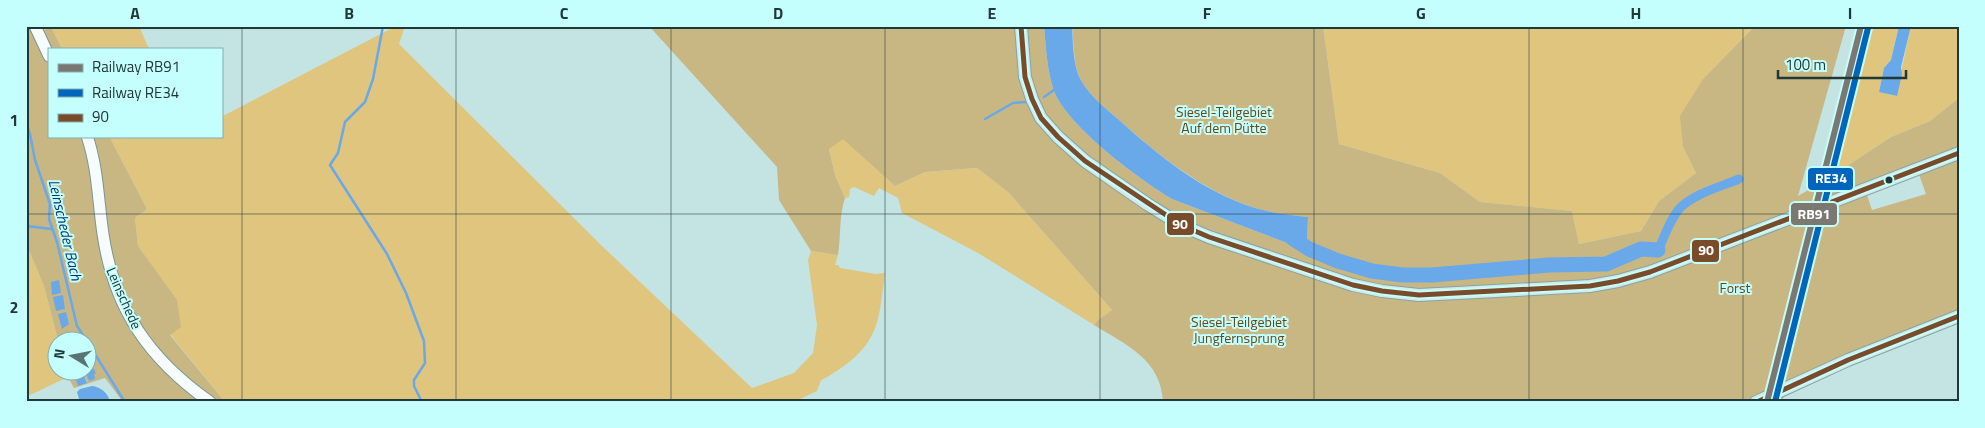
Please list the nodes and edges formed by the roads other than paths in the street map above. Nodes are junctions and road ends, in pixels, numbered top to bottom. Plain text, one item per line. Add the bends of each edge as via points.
1 (35, 26) edge
2 (1021, 26) edge
3 (48, 54) edge
4 (88, 138) edge
5 (1959, 153) edge
6 (1959, 316) edge
7 (210, 402) edge
8 (1756, 402) edge

1 - 3 main road
2 - 5 main road via 1026,77 1041,118 1085,161 1188,228 1319,275 1382,292 1428,294 1561,288 1618,281 1650,272
4 - 7 main road, Leinschede via 95,162 106,254 125,308 156,356
6 - 8 main road via 1848,360

